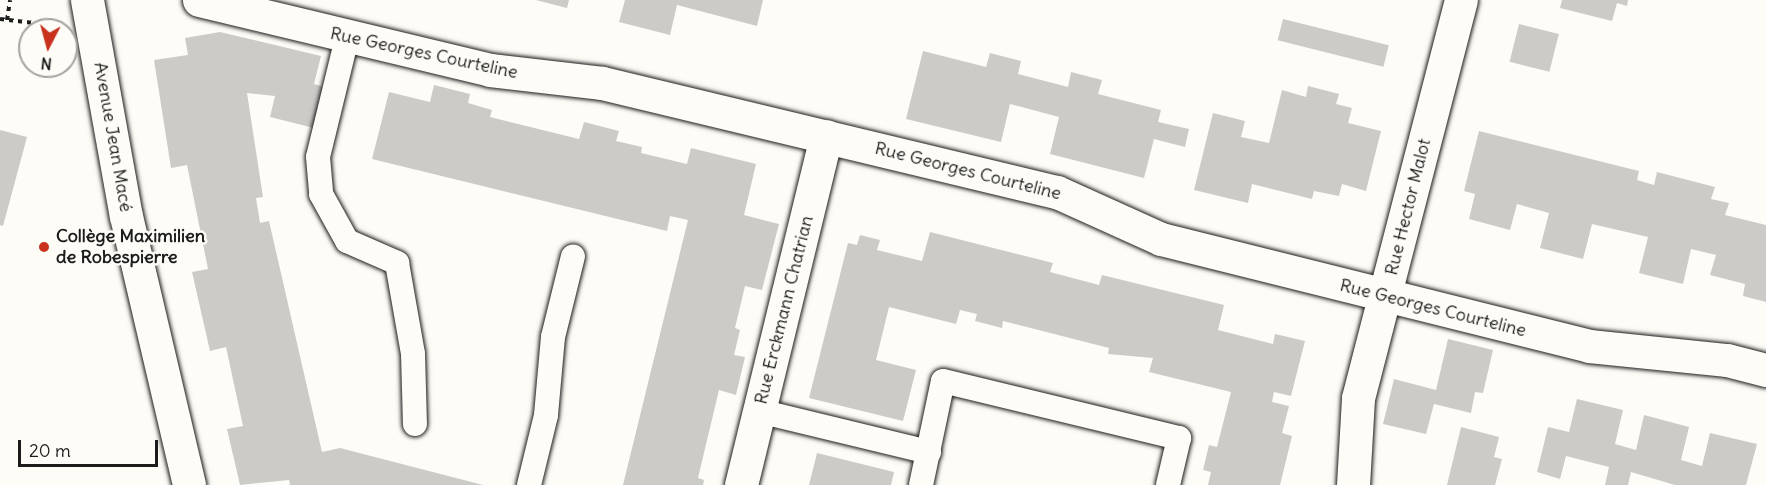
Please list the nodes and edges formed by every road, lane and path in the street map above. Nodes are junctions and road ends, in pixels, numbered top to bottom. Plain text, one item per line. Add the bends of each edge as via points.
1 (10, 0) edge
2 (87, 0) edge
3 (199, 0) edge
4 (1461, 0) edge
5 (0, 19) edge
6 (7, 20) junction
7 (18, 21) edge
8 (347, 38) junction
9 (826, 136) junction
10 (573, 256) dead end
11 (1386, 296) junction
12 (1766, 369) edge
13 (759, 411) junction
14 (415, 424) dead end
15 (929, 452) junction
16 (189, 485) edge
17 (529, 485) edge
18 (741, 485) edge
19 (921, 485) edge
20 (1168, 485) edge
21 (1353, 485) edge

1 - 6 path
2 - 16 street, Avenue Jean Macé via 126,216
3 - 8 street, Rue Georges Courteline
4 - 11 street, Rue Hector Malot
5 - 6 path
6 - 7 path
8 - 9 street, Rue Georges Courteline via 490,70 602,82
8 - 14 lane via 318,157 321,194 347,241 397,263 413,354
9 - 11 street, Rue Georges Courteline via 1057,192 1161,239
9 - 13 street, Rue Erckmann Chatrian
10 - 17 lane via 553,336 546,415
11 - 12 street, Rue Georges Courteline via 1589,346 1727,360
11 - 21 street, Rue Hector Malot via 1358,398
13 - 15 lane
13 - 18 street, Rue Erckmann Chatrian
15 - 19 lane
15 - 20 lane via 943,381 1179,438

